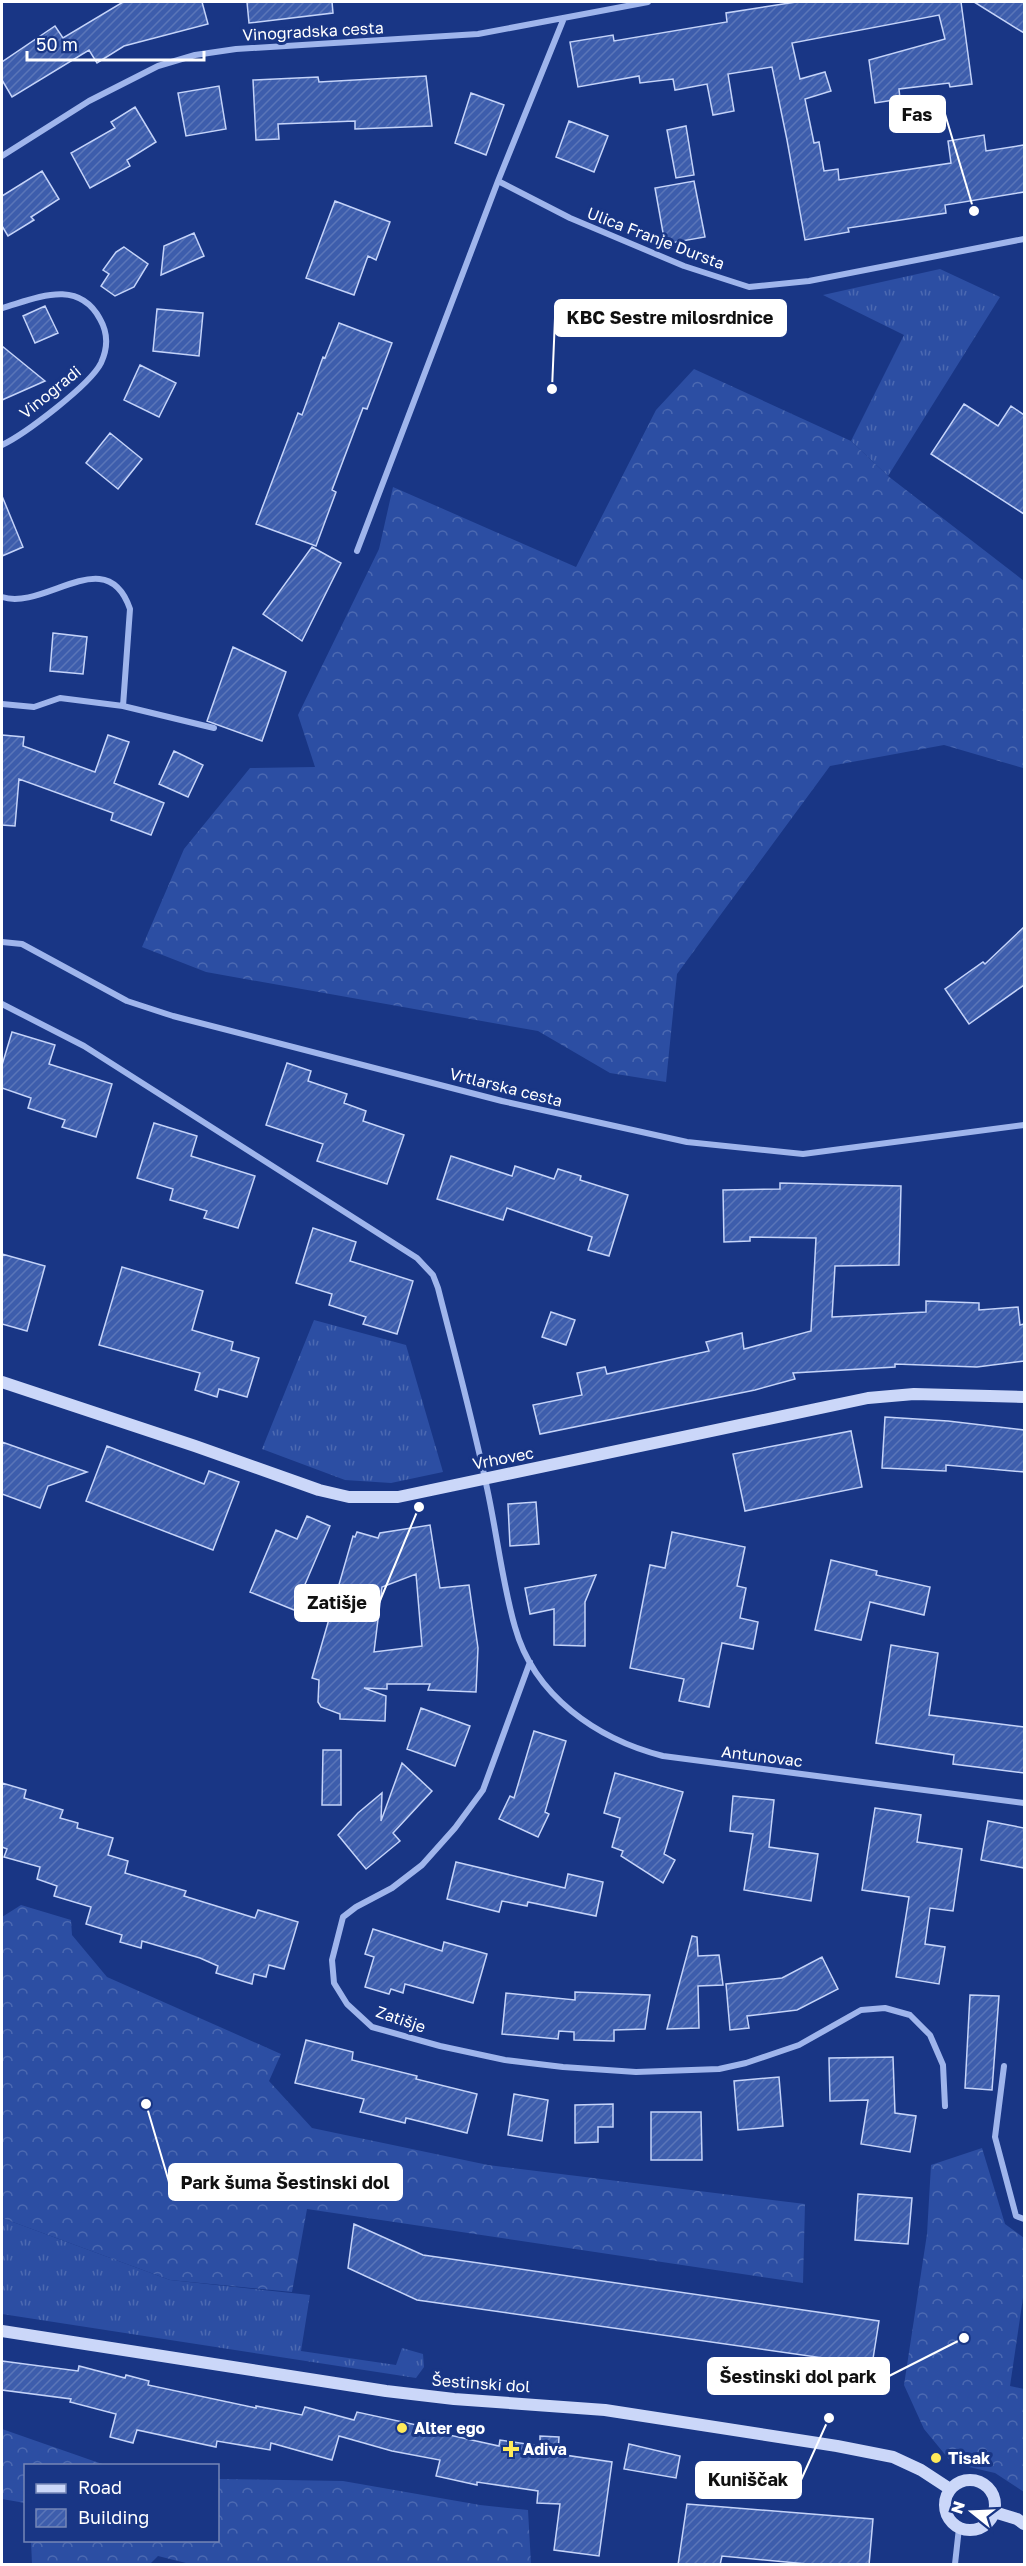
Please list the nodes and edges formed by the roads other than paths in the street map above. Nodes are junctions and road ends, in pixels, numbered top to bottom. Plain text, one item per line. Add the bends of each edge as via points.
1 (648, 2) edge
2 (564, 18) junction
3 (2, 156) edge
4 (498, 181) junction
5 (1024, 239) edge
6 (2, 308) edge
7 (2, 445) edge
8 (357, 551) dead end
9 (2, 597) edge
10 (2, 704) edge
11 (123, 706) junction
12 (214, 728) dead end
13 (2, 942) edge
14 (2, 1004) edge
15 (1024, 1125) edge
16 (2, 1382) edge
17 (1024, 1397) edge
18 (485, 1478) junction
19 (530, 1662) junction
20 (1024, 1803) edge
21 (1004, 2066) dead end
22 (945, 2106) dead end
23 (1024, 2219) edge
24 (2, 2331) edge
25 (950, 2489) junction
26 (994, 2512) junction
27 (1024, 2524) edge
28 (959, 2528) junction
29 (955, 2565) edge

1 - 2 street, Vinogradska cesta
2 - 3 street, Vinogradska cesta via 478,34 195,55 158,66 89,101
2 - 4 street
4 - 5 street, Ulica Franje Dursta via 570,218 675,263 749,286 809,281
4 - 8 street
6 - 7 street, Vinogradi via 45,296 80,297 92,305 104,327 106,344 100,364 88,381
9 - 11 street via 26,597 89,579 105,579 116,585 125,594 129,609
10 - 11 street via 34,707 60,698
11 - 12 street
13 - 15 street, Vrtlarska cesta via 22,944 128,1001 173,1016 502,1101 670,1139 803,1154
14 - 18 street via 84,1046 417,1258 433,1275 438,1288
16 - 18 street, Vrhovec via 349,1497 398,1497
17 - 18 street, Vrhovec via 914,1394 868,1398
18 - 19 street via 515,1628
19 - 20 street, Antunovac via 556,1696 582,1720 638,1750 695,1761
19 - 22 street, Zatišje via 483,1790 422,1865 344,1917 332,1960 334,1983 346,2004 372,2027 440,2046 505,2060 636,2072 719,2069 747,2063 799,2045 861,2010 885,2008 910,2015 930,2035 943,2065
21 - 23 street via 995,2137 1016,2216
24 - 25 street, Šestinski dol via 386,2391 605,2409 837,2446 902,2461
25 - 26 street via 964,2480 981,2482 993,2495
25 - 28 street via 945,2511
26 - 27 street
26 - 28 street via 984,2526
28 - 29 street

